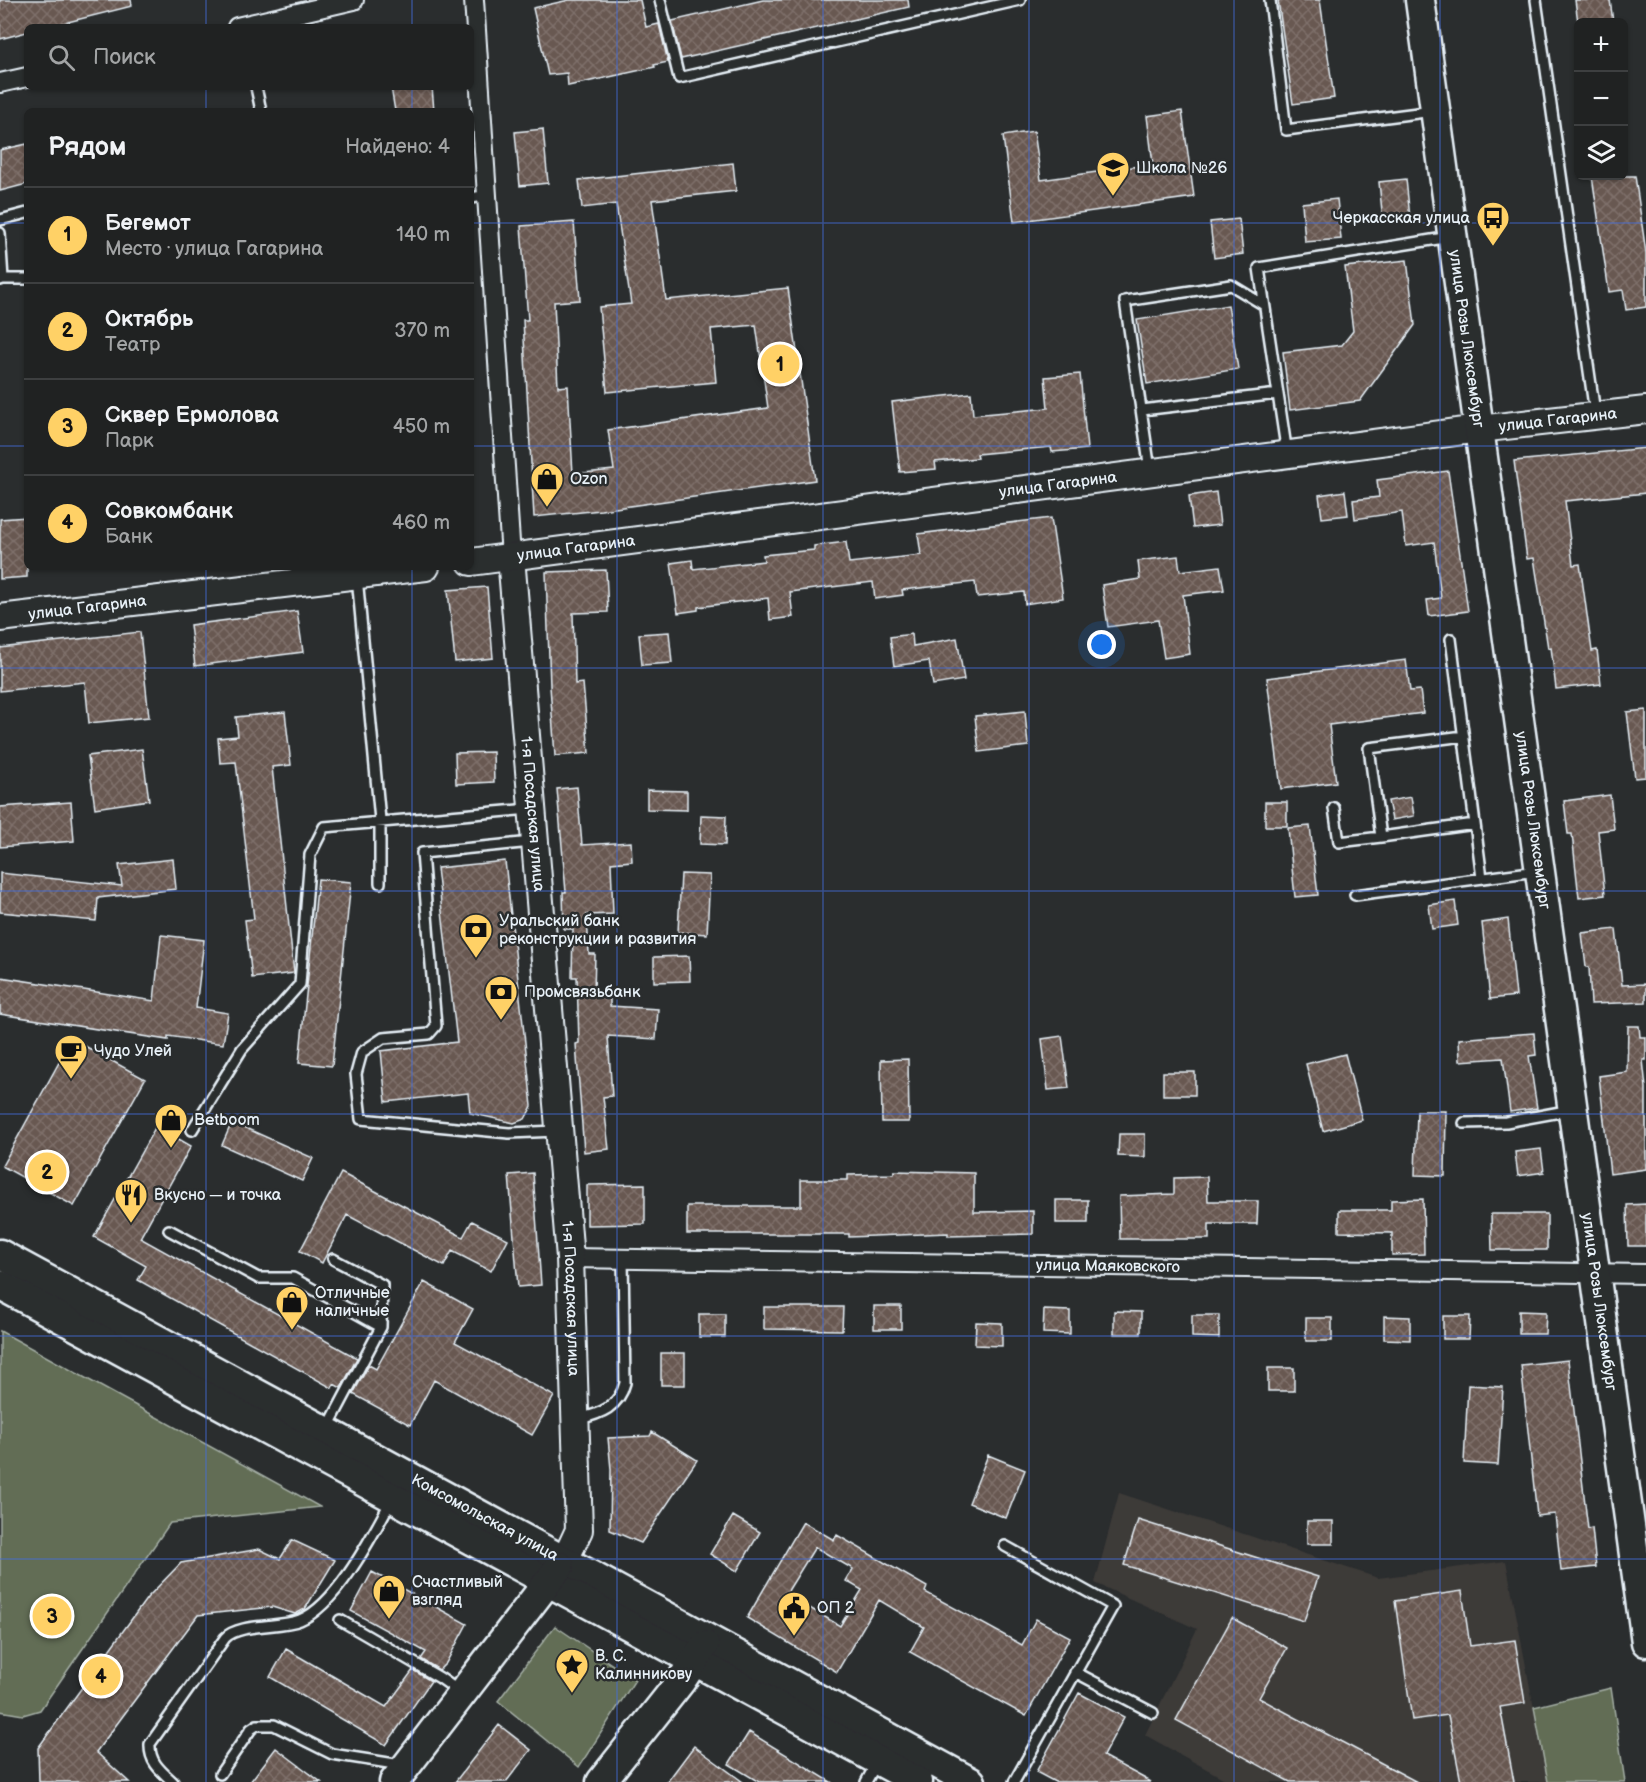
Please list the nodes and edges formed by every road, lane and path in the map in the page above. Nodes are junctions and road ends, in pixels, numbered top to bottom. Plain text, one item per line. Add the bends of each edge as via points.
1 (354, 0) edge
2 (474, 0) edge
3 (660, 0) edge
4 (1020, 0) edge
5 (1270, 0) edge
6 (1420, 0) edge
7 (1536, 0) edge
8 (254, 24) edge
9 (24, 78) edge
10 (0, 83) edge
11 (257, 90) edge
12 (260, 108) edge
13 (1435, 110) junction
14 (480, 196) edge
15 (24, 214) edge
16 (0, 220) edge
17 (0, 233) edge
18 (1453, 237) junction
19 (24, 279) edge
20 (1, 280) edge
21 (1264, 305) junction
22 (1278, 394) junction
23 (1142, 410) junction
24 (1646, 410) edge
25 (1595, 416) junction
26 (1479, 429) junction
27 (1287, 454) junction
28 (1150, 472) junction
29 (511, 557) junction
30 (474, 562) edge
31 (374, 570) edge
32 (356, 571) edge
33 (0, 618) edge
34 (1451, 639) dead end
35 (1464, 736) junction
36 (1334, 808) dead end
37 (532, 809) junction
38 (380, 820) junction
39 (1475, 824) junction
40 (1381, 837) junction
41 (535, 842) junction
42 (1540, 870) junction
43 (1482, 878) junction
44 (380, 883) dead end
45 (1355, 895) dead end
46 (1573, 1110) junction
47 (1464, 1123) dead end
48 (192, 1130) dead end
49 (559, 1131) junction
50 (169, 1230) dead end
51 (0, 1254) edge
52 (570, 1258) junction
53 (333, 1259) dead end
54 (622, 1259) junction
55 (1596, 1273) junction
56 (1646, 1274) edge
57 (0, 1285) edge
58 (381, 1328) junction
59 (576, 1420) junction
60 (326, 1431) junction
61 (393, 1496) junction
62 (1005, 1546) dead end
63 (557, 1570) junction
64 (340, 1620) dead end
65 (1646, 1642) edge
66 (702, 1649) junction
67 (1075, 1672) junction
68 (462, 1693) junction
69 (1153, 1713) dead end
70 (872, 1771) edge
71 (220, 1774) dead end
72 (400, 1774) edge
73 (173, 1782) edge
74 (601, 1782) edge
75 (918, 1782) edge
76 (971, 1782) edge
77 (1014, 1782) edge

1 - 8 street
2 - 14 street, 1-я Посадская улица
3 - 4 lane via 679,78
5 - 13 lane via 1286,130
6 - 13 main road, улица Розы Люксембург
7 - 25 lane
9 - 10 street
11 - 12 lane
13 - 18 main road, улица Розы Люксембург
14 - 29 street, 1-я Посадская улица
15 - 16 lane
17 - 20 lane
18 - 21 lane via 1259,268
18 - 26 main road, улица Розы Люксембург
19 - 20 lane
21 - 22 lane
21 - 23 lane via 1232,285 1125,301
22 - 23 lane
22 - 27 lane
23 - 28 lane
24 - 25 street, улица Гагарина
25 - 26 street, улица Гагарина
26 - 27 street, улица Гагарина
26 - 42 main road, улица Розы Люксембург
27 - 28 street, улица Гагарина
28 - 29 street, улица Гагарина
29 - 30 street, улица Гагарина
29 - 37 street, 1-я Посадская улица
31 - 32 street, улица Гагарина
32 - 33 street, улица Гагарина
32 - 38 lane
34 - 35 lane
35 - 39 lane
35 - 40 lane via 1369,748
36 - 40 lane via 1339,842
37 - 38 lane
37 - 41 street, 1-я Посадская улица
38 - 44 lane
38 - 48 lane via 324,827 309,855 300,984 242,1049
39 - 40 lane
39 - 43 lane
41 - 49 street, 1-я Посадская улица
41 - 49 lane via 422,853 436,1026 429,1034 383,1038 362,1052 356,1074 361,1119 510,1132
42 - 43 lane
42 - 46 main road, улица Розы Люксембург
43 - 45 lane
46 - 47 lane via 1506,1122
46 - 55 main road, улица Розы Люксембург
49 - 52 street, 1-я Посадская улица
50 - 58 lane via 258,1278 293,1278
51 - 60 main road, Комсомольская улица
52 - 54 street, улица Маяковского
52 - 59 street, 1-я Посадская улица
53 - 58 lane via 382,1285
54 - 55 street, улица Маяковского
54 - 59 lane via 625,1383 621,1396 596,1415
55 - 56 street, улица Маяковского
55 - 65 main road, улица Розы Люксембург
57 - 61 main road, Комсомольская улица
58 - 60 lane
59 - 63 street, 1-я Посадская улица via 579,1530
60 - 63 main road, Комсомольская улица
61 - 63 main road, Комсомольская улица
61 - 73 lane via 350,1570 321,1607 299,1621 237,1631 225,1638 150,1744 152,1759
62 - 67 lane via 1113,1606
63 - 66 main road, Комсомольская улица
63 - 68 main road, 1-я Посадская улица
64 - 68 lane
66 - 70 main road, Комсомольская улица
66 - 74 main road
66 - 76 main road, Комсомольская улица
67 - 69 lane
67 - 77 lane
68 - 72 main road, 1-я Посадская улица
70 - 75 main road, Комсомольская улица
71 - 72 lane via 251,1729 266,1725 281,1728 332,1754

